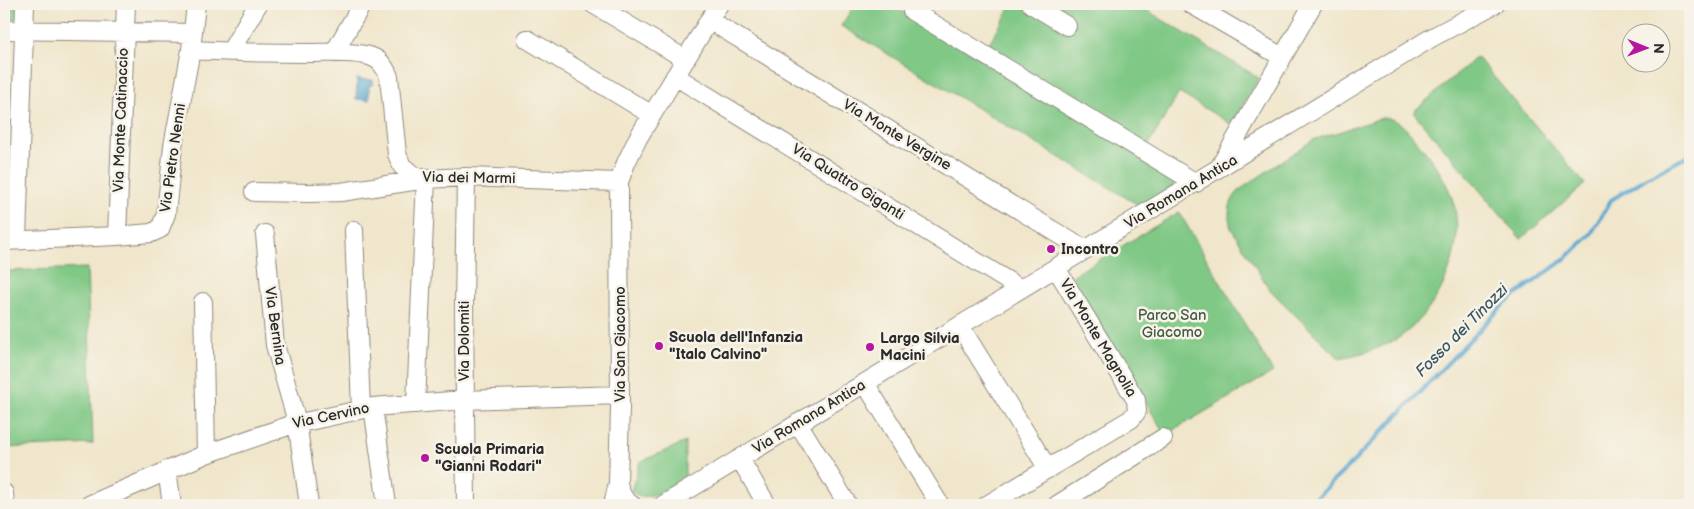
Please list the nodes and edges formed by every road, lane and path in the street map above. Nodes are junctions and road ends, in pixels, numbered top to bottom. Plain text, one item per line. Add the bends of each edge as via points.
1 (25, 4) edge
2 (126, 4) edge
3 (196, 4) edge
4 (258, 4) edge
5 (362, 4) edge
6 (593, 4) edge
7 (718, 4) edge
8 (1031, 4) edge
9 (1191, 4) edge
10 (1313, 4) edge
11 (1490, 5) edge
12 (912, 11) dead end
13 (709, 20) junction
14 (1067, 26) dead end
15 (4, 30) edge
16 (24, 30) junction
17 (125, 32) junction
18 (193, 33) junction
19 (527, 39) dead end
20 (191, 50) junction
21 (230, 52) junction
22 (334, 53) junction
23 (1282, 57) junction
24 (685, 59) junction
25 (675, 76) junction
26 (652, 115) junction
27 (1218, 170) junction
28 (466, 177) junction
29 (426, 179) junction
30 (619, 182) junction
31 (1196, 183) junction
32 (254, 192) dead end
33 (354, 230) dead end
34 (265, 234) dead end
35 (117, 236) junction
36 (11, 240) edge
37 (1085, 250) junction
38 (1056, 268) junction
39 (1021, 289) junction
40 (203, 302) dead end
41 (960, 326) junction
42 (864, 382) junction
43 (620, 395) junction
44 (589, 396) junction
45 (464, 400) junction
46 (416, 404) junction
47 (367, 408) junction
48 (298, 422) junction
49 (798, 423) junction
50 (619, 426) junction
51 (1163, 438) dead end
52 (206, 454) junction
53 (740, 459) junction
54 (1048, 469) junction
55 (168, 470) junction
56 (618, 483) junction
57 (4, 493) edge
58 (667, 504) edge
59 (5, 505) edge
60 (89, 505) edge
61 (172, 505) edge
62 (309, 505) edge
63 (387, 505) edge
64 (466, 505) edge
65 (613, 505) edge
66 (632, 505) edge
67 (767, 505) edge
68 (848, 505) edge
69 (940, 505) edge
70 (987, 505) edge
71 (1057, 505) edge

1 - 16 street
2 - 17 street, Via Monte Catinaccio
3 - 18 street, Via Pietro Nenni
4 - 21 street
5 - 22 street
6 - 24 street
7 - 13 street
8 - 14 street
9 - 23 street
10 - 23 street
11 - 27 street, Via Romana Antica via 1439,33
12 - 31 street
13 - 24 street
13 - 37 street, Via Monte Vergine
15 - 16 street
16 - 17 street
16 - 36 street
17 - 18 street
17 - 35 street, Via Monte Catinaccio
18 - 20 street, Via Pietro Nenni
19 - 26 street
20 - 21 street, Via dei Marmi
20 - 35 street, Via Pietro Nenni via 173,146 164,221 155,232
21 - 22 street, Via dei Marmi
22 - 29 street, Via dei Marmi via 368,56 383,66 389,77 400,162 410,174
23 - 27 street
24 - 25 street
25 - 26 street
25 - 39 street, Via Quattro Giganti
26 - 30 street via 626,162
27 - 31 street, Via Romana Antica
28 - 29 street, Via dei Marmi
28 - 30 street, Via dei Marmi
28 - 45 street, Via Dolomiti
29 - 32 street via 341,192
29 - 46 street
30 - 43 street, Via San Giacomo
31 - 37 street, Via Romana Antica
33 - 47 street
34 - 48 street, Via Bernina via 275,346
35 - 36 street, Via Pietro Nenni
37 - 38 street, Via Romana Antica
38 - 39 street, Via Romana Antica
38 - 54 street, Via Monte Magnolia via 1138,408 1131,419
39 - 41 street, Via Romana Antica
40 - 52 street
41 - 42 street, Via Romana Antica
41 - 54 street
42 - 49 street, Via Romana Antica
42 - 69 street
43 - 44 street, Via Cervino
43 - 50 street, Via San Giacomo
44 - 45 street, Via Cervino
44 - 50 street via 606,408
45 - 46 street, Via Cervino
45 - 64 street, Via Dolomiti
46 - 47 street, Via Cervino
47 - 48 street, Via Cervino
47 - 63 street
48 - 52 street, Via Cervino
48 - 62 street, Via Bernina
49 - 53 street, Via Romana Antica
49 - 68 street
50 - 56 street, Via San Giacomo
51 - 71 street
52 - 55 street, Via Cervino
53 - 58 street, Via Romana Antica
53 - 67 street
54 - 70 street, Via Monte Magnolia
55 - 60 street, Via Cervino
55 - 61 street
56 - 65 street, Via San Giacomo
56 - 66 street via 624,499
57 - 59 street

